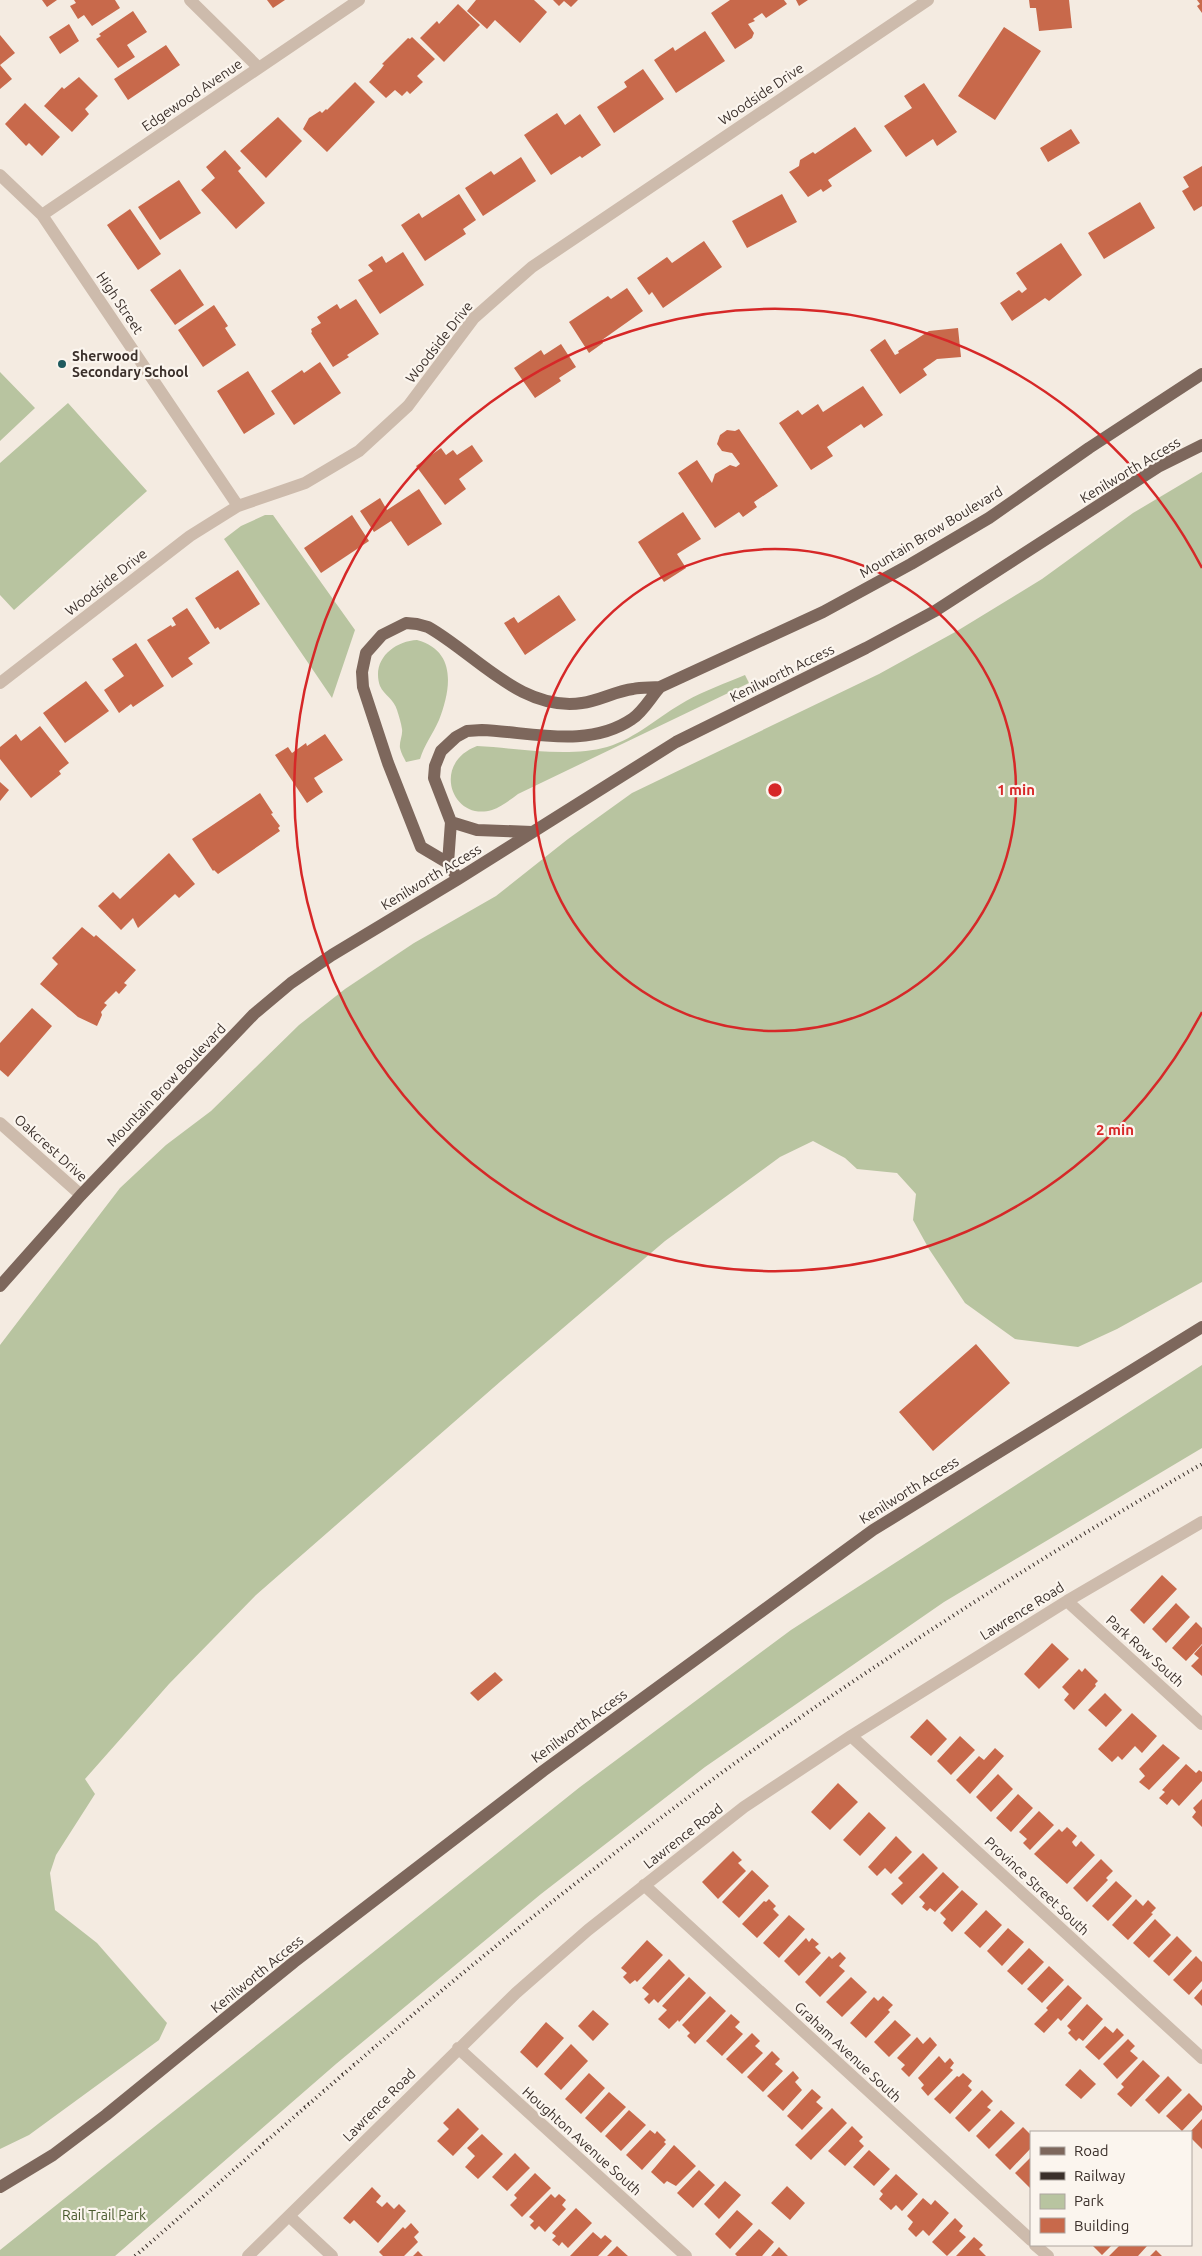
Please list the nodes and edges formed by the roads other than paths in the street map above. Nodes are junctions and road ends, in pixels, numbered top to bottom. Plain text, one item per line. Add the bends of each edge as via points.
1 (190, 0) edge
2 (359, 0) edge
3 (928, 0) edge
4 (258, 68) junction
5 (0, 175) edge
6 (42, 215) junction
7 (1202, 374) edge
8 (1202, 445) edge
9 (238, 506) junction
10 (0, 683) edge
11 (660, 687) junction
12 (451, 822) junction
13 (532, 832) junction
14 (448, 863) junction
15 (458, 879) junction
16 (375, 928) joint
17 (0, 1123) edge
18 (81, 1195) junction
19 (0, 1286) edge
20 (1202, 1327) edge
21 (1202, 1522) edge
22 (1067, 1601) junction
23 (1202, 1724) edge
24 (851, 1736) junction
25 (644, 1885) junction
26 (458, 2048) junction
27 (1202, 2058) edge
28 (0, 2187) edge
29 (289, 2216) junction
30 (1030, 2239) edge
31 (1037, 2246) edge
32 (248, 2256) edge
33 (332, 2256) edge
34 (686, 2256) edge
35 (1048, 2256) edge

1 - 4 street
2 - 4 street, Edgewood Avenue
3 - 9 street, Woodside Drive via 532,266 474,318 408,406 359,451 305,482
4 - 6 street, Edgewood Avenue
5 - 6 street, High Street
6 - 9 street, High Street
7 - 11 main road, Mountain Brow Boulevard via 990,518 911,564 823,612
8 - 13 main road, Kenilworth Access via 1158,467 935,611 676,742
9 - 10 street, Woodside Drive via 190,536
11 - 12 main road, Mountain Brow Boulevard via 634,718 596,734 569,737 482,730 468,731 456,738 441,751 434,778
11 - 14 main road, Mountain Brow Boulevard via 632,688 582,703 553,704 510,684 428,627 406,623 382,634 366,653 363,687 421,847
12 - 13 main road via 477,830
12 - 14 main road, Mountain Brow Boulevard
13 - 15 main road, Kenilworth Access
14 - 15 main road, Mountain Brow Boulevard
15 - 16 main road, Kenilworth Access
16 - 18 main road, Mountain Brow Boulevard via 291,983 254,1014
17 - 18 street, Oakcrest Drive
18 - 19 main road, Mountain Brow Boulevard
20 - 28 main road, Kenilworth Access via 873,1530 543,1771 294,1962 91,2127
21 - 22 street, Lawrence Road
22 - 23 street, Park Row South
22 - 24 street, Lawrence Road
24 - 25 street, Lawrence Road via 744,1807
24 - 27 street, Province Street South
25 - 26 street, Lawrence Road via 530,1980
25 - 30 street, Graham Avenue South
26 - 29 street, Lawrence Road
26 - 34 street, Houghton Avenue South
29 - 32 street, Lawrence Road
29 - 33 street
31 - 35 street

